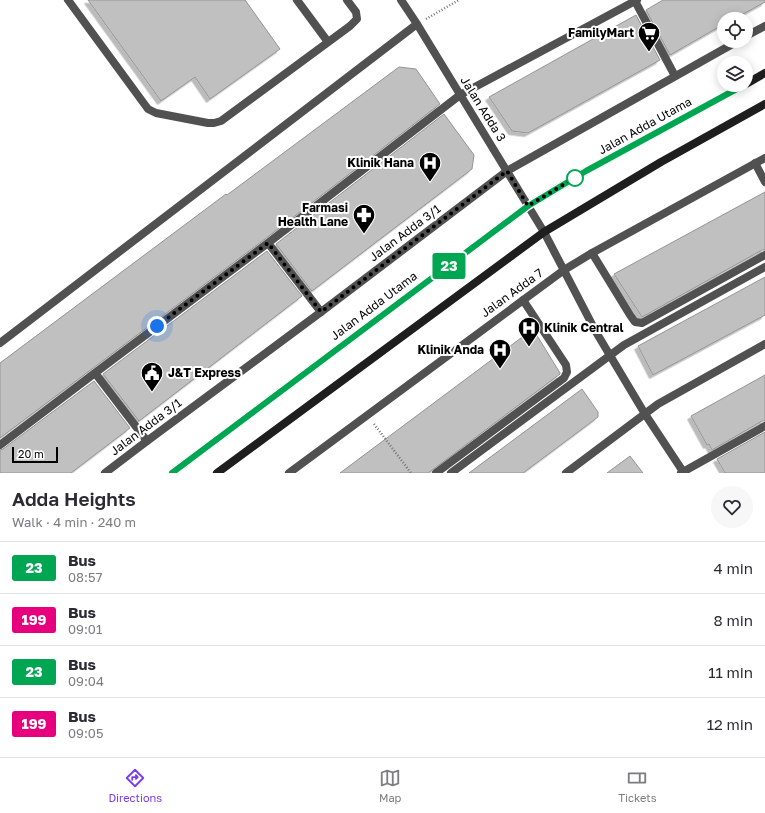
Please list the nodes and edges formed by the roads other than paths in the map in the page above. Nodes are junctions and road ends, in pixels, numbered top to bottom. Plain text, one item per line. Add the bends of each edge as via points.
1 (68, 0) edge
2 (297, 0) edge
3 (346, 0) edge
4 (401, 0) edge
5 (636, 0) edge
6 (417, 24) junction
7 (765, 26) edge
8 (753, 32) edge
9 (328, 42) junction
10 (725, 48) edge
11 (765, 73) edge
12 (675, 76) junction
13 (753, 80) edge
14 (730, 92) edge
15 (460, 95) junction
16 (765, 104) edge
17 (765, 158) edge
18 (755, 164) junction
19 (507, 171) junction
20 (765, 182) edge
21 (528, 206) junction
22 (544, 232) junction
23 (268, 243) junction
24 (592, 253) junction
25 (765, 254) edge
26 (765, 267) edge
27 (564, 270) junction
28 (523, 300) junction
29 (321, 312) junction
30 (0, 343) edge
31 (765, 344) edge
32 (610, 355) junction
33 (95, 373) junction
34 (645, 414) junction
35 (765, 426) edge
36 (146, 441) junction
37 (0, 445) edge
38 (106, 473) edge
39 (172, 473) edge
40 (217, 473) edge
41 (289, 473) edge
42 (436, 473) edge
43 (451, 473) edge
44 (566, 473) edge
45 (683, 473) edge

1 - 9 street via 148,109 156,113 208,123 221,121
2 - 9 street
3 - 9 street via 356,12 357,19
4 - 6 street, Jalan Adda 3
5 - 12 street
5 - 15 street
6 - 15 street, Jalan Adda 3
6 - 30 street
7 - 8 street
10 - 12 street, Jalan Adda 3/1
11 - 13 main road, Jalan Adda Utama
12 - 19 street, Jalan Adda 3/1
14 - 21 main road, Jalan Adda Utama via 586,171
15 - 19 street, Jalan Adda 3
15 - 23 street
16 - 22 main road
17 - 18 street, Jalan Adda 7
18 - 20 street
18 - 24 street, Jalan Adda 7
19 - 21 street, Jalan Adda 3
19 - 29 street, Jalan Adda 3/1
21 - 22 street, Jalan Adda 3
21 - 39 main road, Jalan Adda Utama
22 - 27 street, Jalan Adda 3
22 - 40 main road
23 - 29 street
23 - 33 street
24 - 25 street via 635,322 642,323
24 - 27 street, Jalan Adda 7
26 - 32 street
27 - 28 street, Jalan Adda 7
27 - 32 street, Jalan Adda 3
28 - 41 street, Jalan Adda 7
28 - 42 street via 566,365 567,372 564,378
29 - 36 street, Jalan Adda 3/1
31 - 34 street via 658,404
32 - 34 street, Jalan Adda 3
32 - 43 street
33 - 36 street
33 - 37 street
34 - 44 street
34 - 45 street, Jalan Adda 3
35 - 45 street
36 - 38 street, Jalan Adda 3/1

